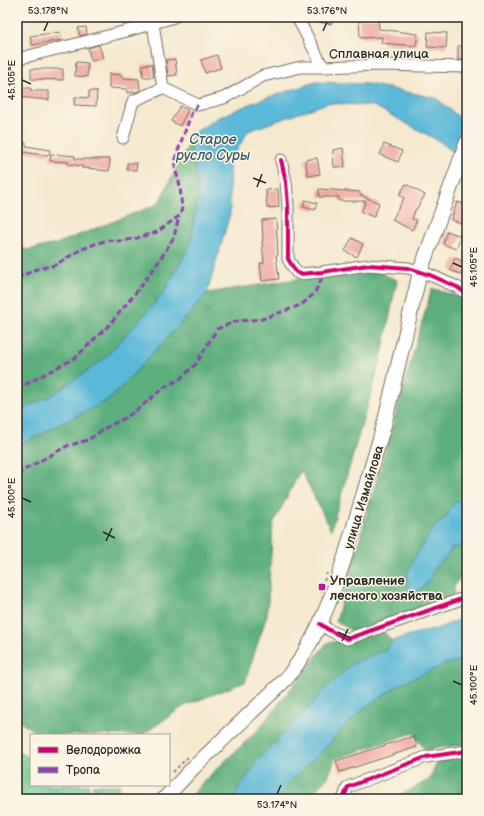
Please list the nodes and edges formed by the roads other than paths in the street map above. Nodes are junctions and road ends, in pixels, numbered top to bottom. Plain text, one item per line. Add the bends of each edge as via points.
1 (174, 17) edge
2 (297, 17) edge
3 (152, 20) edge
4 (17, 58) edge
5 (323, 67) junction
6 (467, 67) edge
7 (163, 88) junction
8 (124, 138) dead end
9 (467, 142) edge
10 (280, 160) dead end
11 (420, 272) junction
12 (467, 294) edge
13 (467, 597) edge
14 (320, 624) junction
15 (467, 751) edge
16 (164, 799) edge
17 (343, 799) edge

1 - 3 street
2 - 5 street, Сплавная улица
3 - 4 street via 127,30
3 - 7 street
5 - 6 street, Сплавная улица
5 - 7 street via 301,67 263,76 224,98 198,106
7 - 8 street via 133,101
9 - 11 main road, улица Измайлова
10 - 11 street via 286,182 288,206 288,259 296,272 300,274 368,265 408,268
11 - 12 street via 457,287
11 - 14 main road, улица Измайлова via 384,426 339,575
13 - 14 street via 347,639
14 - 16 main road, улица Измайлова via 298,664 286,679
15 - 17 street via 426,756 348,787

